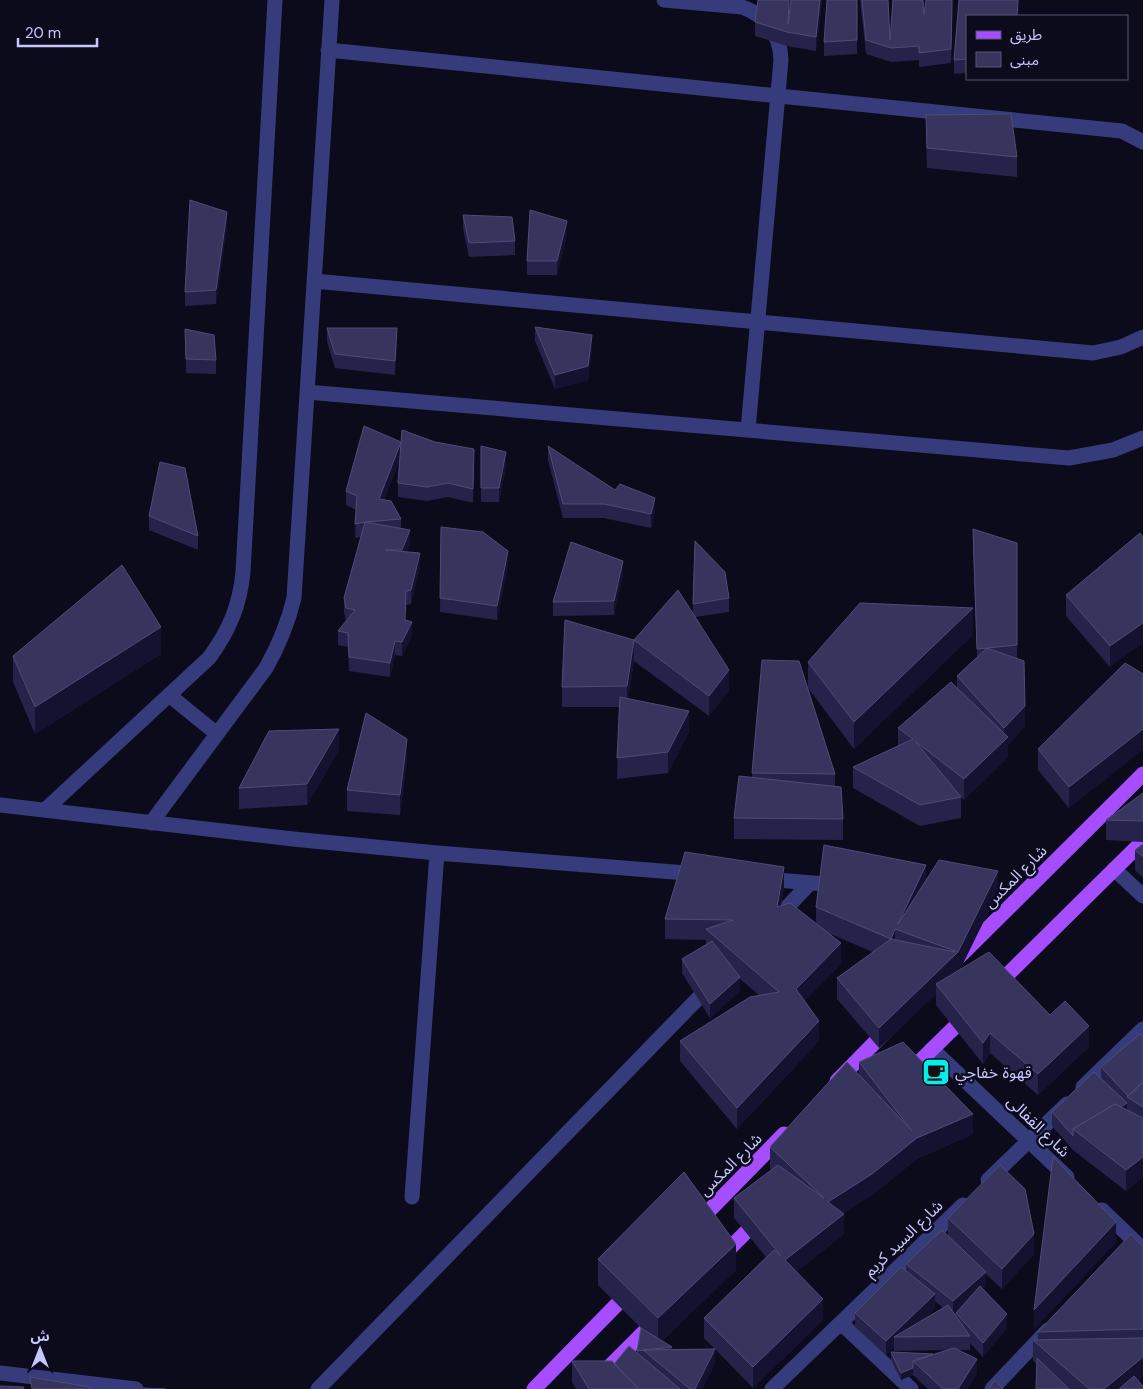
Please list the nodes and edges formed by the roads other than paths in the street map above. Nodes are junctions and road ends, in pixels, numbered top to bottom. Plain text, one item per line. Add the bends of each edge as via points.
1 (275, 0) edge
2 (332, 0) edge
3 (664, 0) edge
4 (328, 50) junction
5 (778, 97) junction
6 (1143, 142) edge
7 (314, 281) junction
8 (759, 323) junction
9 (1143, 337) edge
10 (308, 392) junction
11 (748, 430) junction
12 (1143, 438) edge
13 (169, 695) junction
14 (217, 734) junction
15 (1143, 774) edge
16 (0, 805) edge
17 (45, 810) junction
18 (151, 823) junction
19 (1143, 841) edge
20 (437, 853) junction
21 (1114, 869) junction
22 (714, 875) edge
23 (752, 878) edge
24 (810, 883) junction
25 (852, 886) edge
26 (1143, 896) edge
27 (980, 916) edge
28 (995, 921) junction
29 (769, 926) edge
30 (947, 969) edge
31 (720, 976) edge
32 (899, 1017) edge
33 (1143, 1029) edge
34 (932, 1049) junction
35 (897, 1084) edge
36 (829, 1088) edge
37 (794, 1124) edge
38 (1029, 1141) junction
39 (1078, 1187) edge
40 (412, 1198) dead end
41 (1091, 1200) edge
42 (769, 1210) edge
43 (690, 1230) edge
44 (1136, 1241) edge
45 (712, 1265) edge
46 (641, 1280) edge
47 (663, 1314) edge
48 (1059, 1318) edge
49 (841, 1323) junction
50 (0, 1374) edge
51 (136, 1389) edge
52 (318, 1389) edge
53 (534, 1389) edge
54 (587, 1389) edge
55 (772, 1389) edge
56 (911, 1389) edge
57 (992, 1389) edge

1 - 13 street via 242,589 222,641 209,658
2 - 4 street
3 - 5 street via 742,7 760,15 770,24 781,47
4 - 5 street
4 - 7 street
5 - 6 street via 1122,132
5 - 8 street
7 - 8 street
7 - 10 street
8 - 9 street via 1093,353 1121,347
8 - 11 street
10 - 11 street
10 - 14 street via 294,598 280,643 266,668
11 - 12 street via 1070,458 1113,450
13 - 14 street
13 - 17 street
14 - 18 street
15 - 28 main road, شارع المكس
16 - 17 street
17 - 18 street
18 - 20 street
19 - 21 main road
20 - 22 street
20 - 40 street
21 - 26 street
21 - 34 main road
23 - 24 street
24 - 25 street
24 - 29 street
27 - 28 street
28 - 30 main road, شارع المكس
31 - 52 street
32 - 36 main road
33 - 38 street, شارع السيد كريم
34 - 35 main road
34 - 38 street, شارع القفالى
37 - 43 main road, شارع المكس
38 - 39 street, شارع القفالى
38 - 49 street, شارع السيد كريم
41 - 44 street
42 - 45 main road
46 - 53 main road
47 - 54 main road
48 - 57 street
49 - 55 street, شارع السيد كريم
49 - 56 street
50 - 51 street

